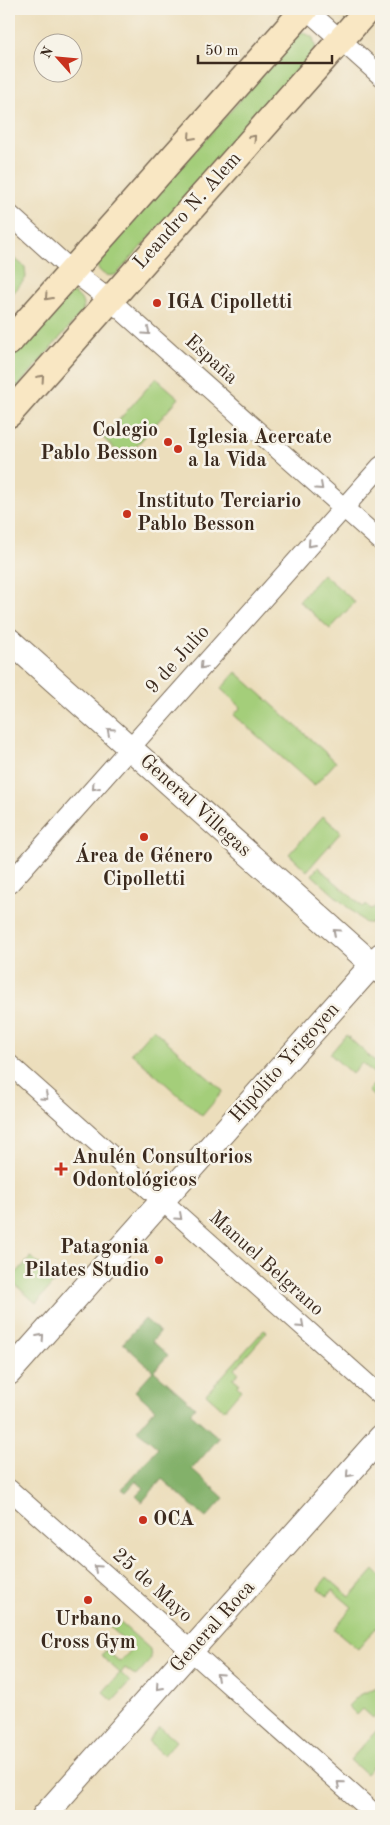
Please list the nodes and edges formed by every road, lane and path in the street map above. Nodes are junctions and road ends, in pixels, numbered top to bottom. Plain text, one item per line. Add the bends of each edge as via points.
1 (306, 9) edge
2 (368, 9) edge
3 (341, 40) junction
4 (381, 76) edge
5 (9, 214) edge
6 (72, 271) junction
7 (110, 300) junction
8 (9, 342) edge
9 (9, 414) edge
10 (381, 466) edge
11 (344, 508) junction
12 (381, 542) edge
13 (9, 640) edge
14 (130, 748) junction
15 (9, 884) edge
16 (378, 964) edge
17 (9, 1064) edge
18 (162, 1201) junction
19 (9, 1373) edge
20 (381, 1396) edge
21 (381, 1438) edge
22 (9, 1489) edge
23 (191, 1651) junction
24 (44, 1816) edge
25 (377, 1816) edge

1 - 3 street
1 -> 6 main road
2 - 3 main road, Leandro N. Alem
3 - 4 street
7 -> 3 main road, Leandro N. Alem
5 - 6 street, España
6 - 7 street, España
6 -> 8 main road
9 -> 7 main road, Leandro N. Alem
7 -> 11 street, España
10 - 11 street, 9 de Julio
11 - 12 street, España
11 -> 14 street, 9 de Julio
14 -> 13 street, General Villegas
14 -> 15 street, 9 de Julio
16 -> 14 street, General Villegas
16 - 18 street, Hipólito Yrigoyen
17 -> 18 street, Manuel Belgrano
19 -> 18 street, Hipólito Yrigoyen
18 -> 20 street, Manuel Belgrano
21 -> 23 street, General Roca
23 -> 22 street, 25 de Mayo
23 -> 24 street, General Roca
25 -> 23 street, 25 de Mayo

